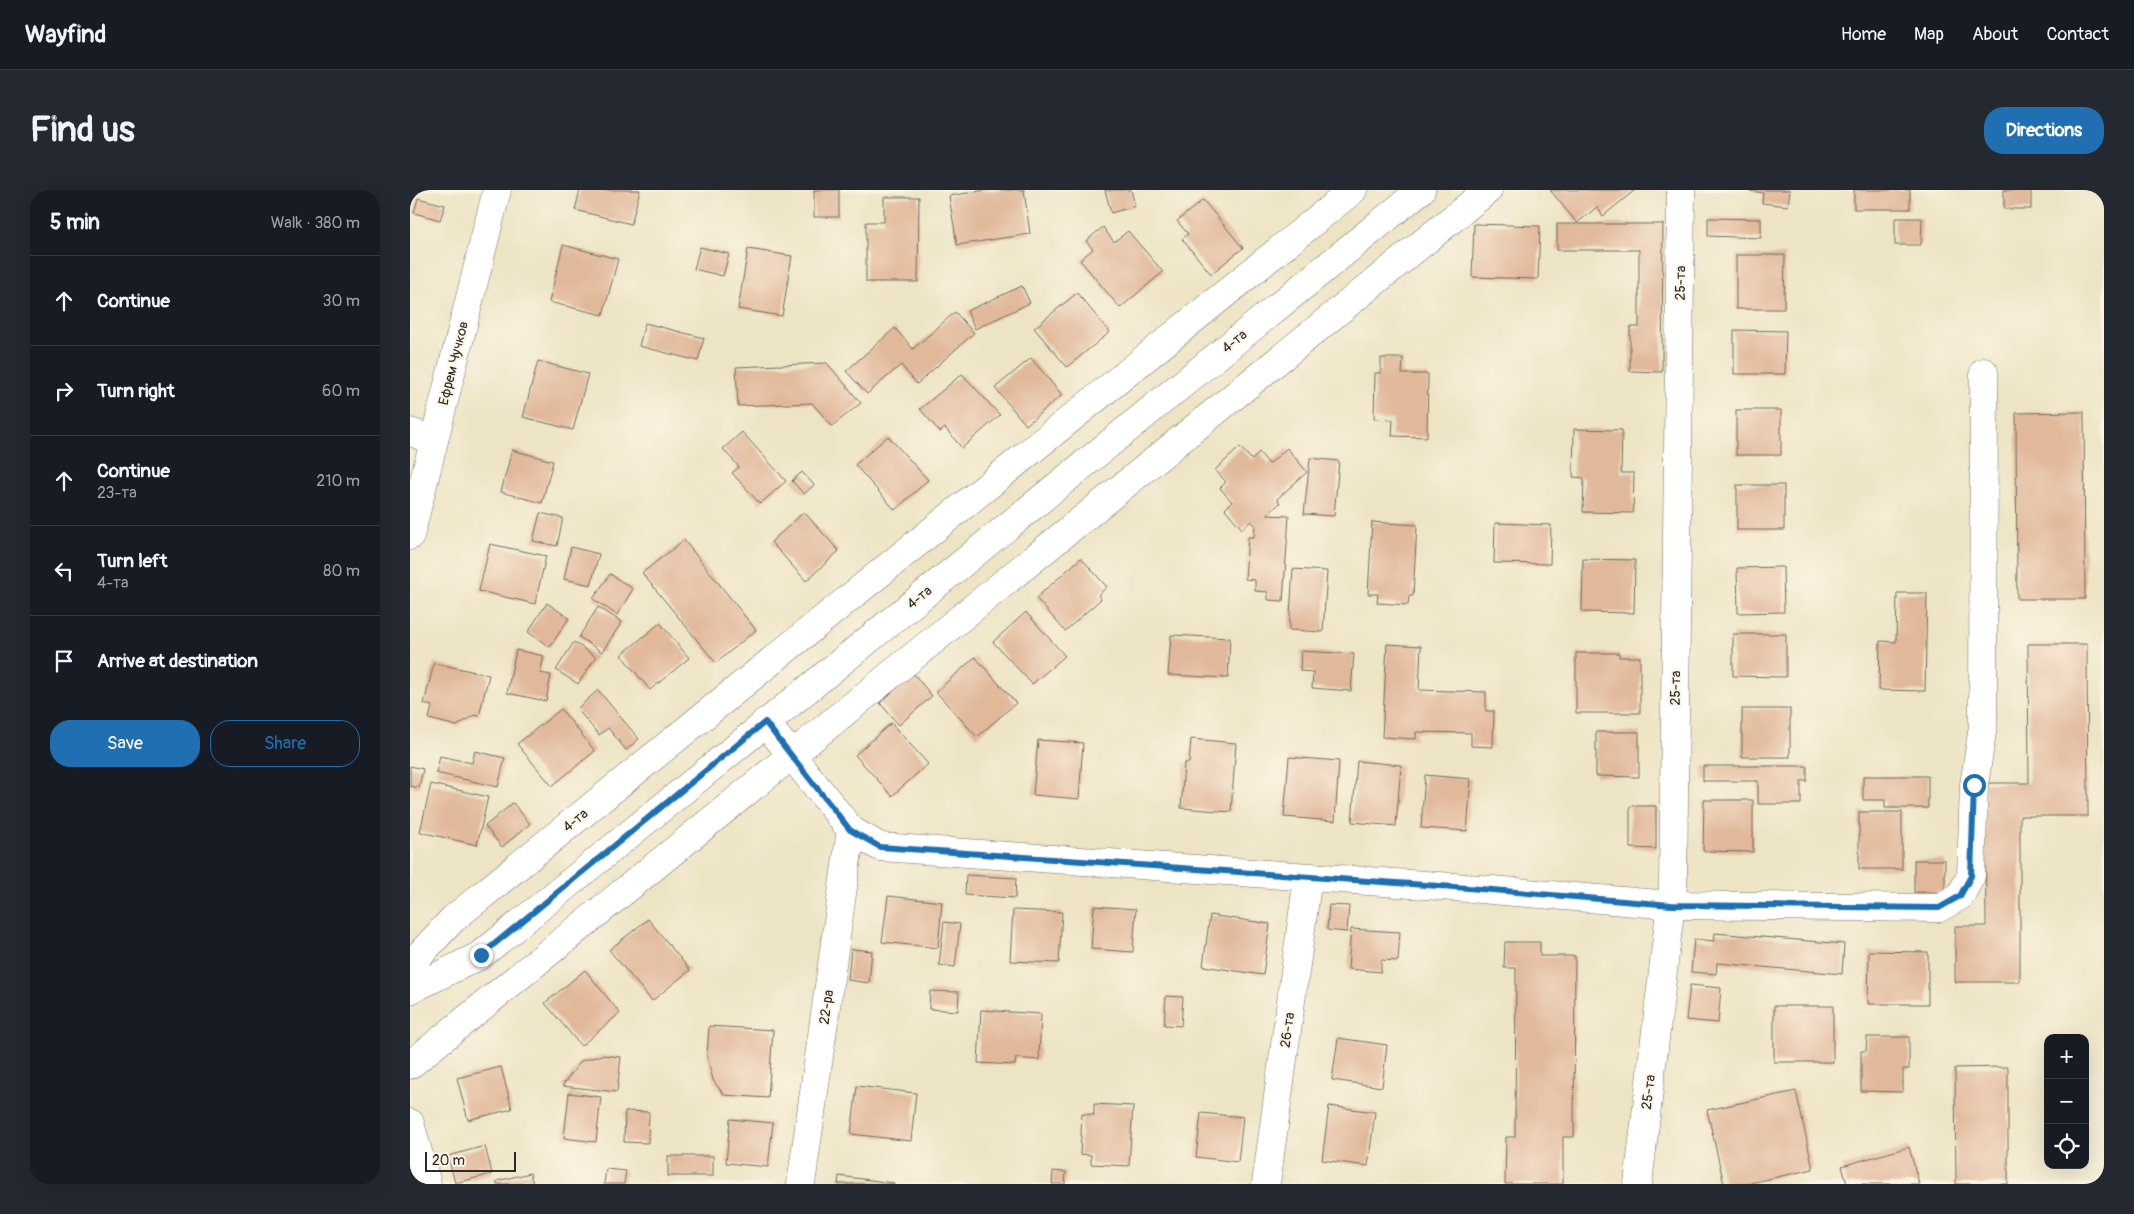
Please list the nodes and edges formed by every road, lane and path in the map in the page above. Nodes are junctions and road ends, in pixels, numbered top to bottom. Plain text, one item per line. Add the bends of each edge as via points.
1 (497, 190) edge
2 (1353, 190) edge
3 (1421, 190) edge
4 (1488, 190) edge
5 (1681, 190) edge
6 (1984, 372) dead end
7 (422, 436) edge
8 (410, 536) edge
9 (765, 722) junction
10 (793, 755) junction
11 (850, 830) junction
12 (1308, 877) junction
13 (1671, 905) junction
14 (410, 965) edge
15 (410, 990) edge
16 (410, 1065) edge
17 (410, 1123) edge
18 (427, 1184) edge
19 (801, 1184) edge
20 (1266, 1184) edge
21 (1638, 1184) edge

1 - 7 street, Ефрем Чучков
2 - 14 street, 4-та via 460,913
3 - 9 street, 4-та
4 - 10 street
5 - 13 street, 25-та
6 - 13 street via 1983,726 1974,785 1971,876 1960,896 1939,908
7 - 8 street, Ефрем Чучков
9 - 10 street
9 - 15 street, 4-та via 481,955
10 - 11 street
10 - 16 street
11 - 12 street via 880,847
11 - 19 street, 22-ра
12 - 13 street
12 - 20 street, 26-та
13 - 21 street, 25-та
17 - 18 street

